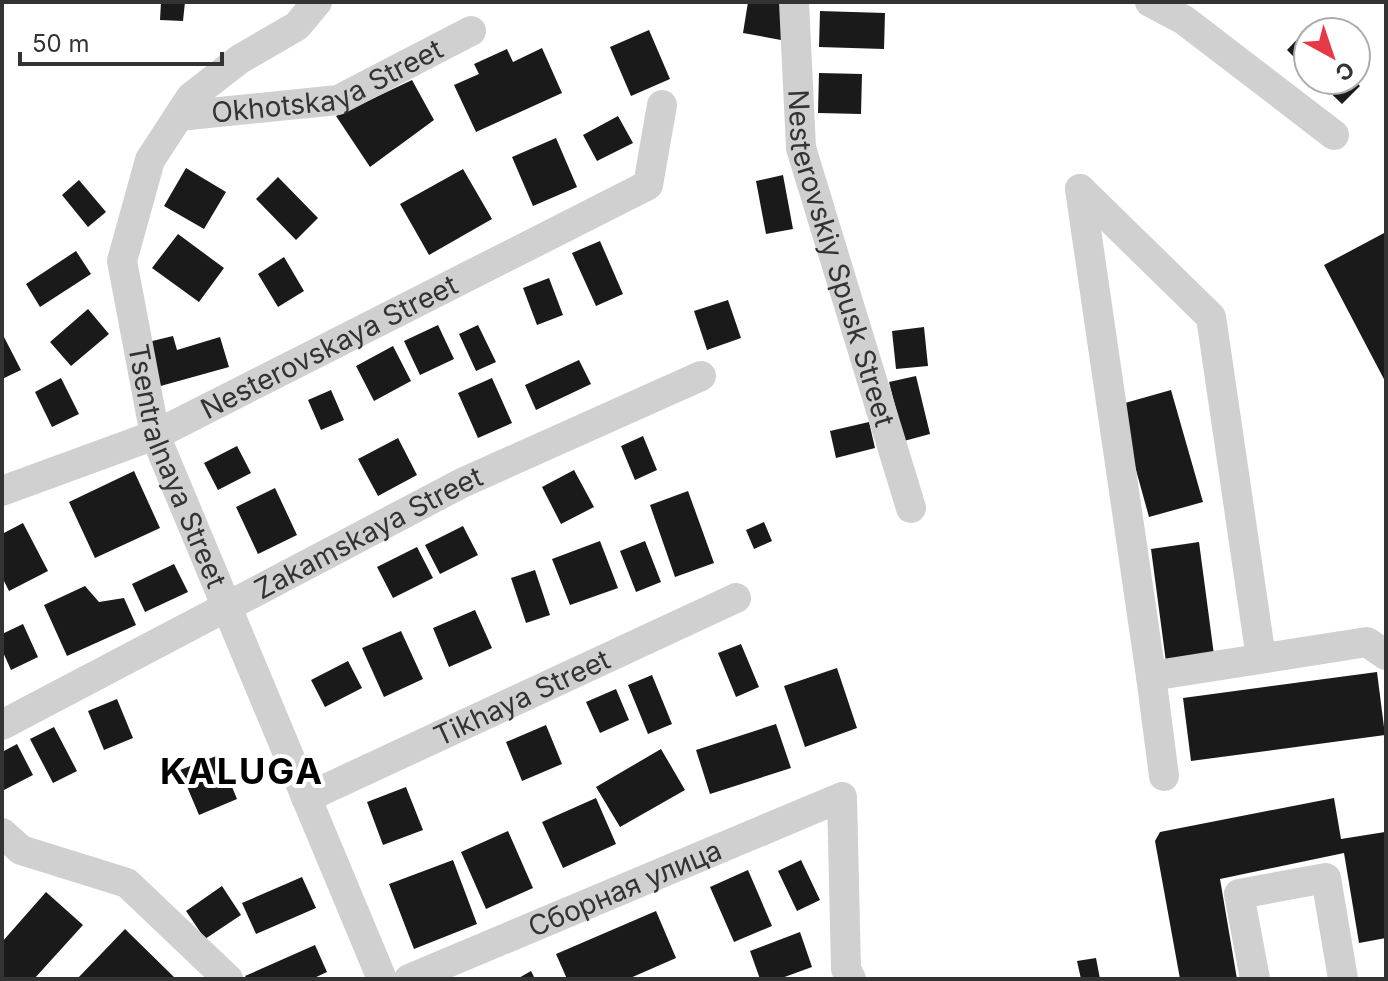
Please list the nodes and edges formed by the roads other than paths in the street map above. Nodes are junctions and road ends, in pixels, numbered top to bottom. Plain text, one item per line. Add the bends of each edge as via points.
1 (317, 2) edge
2 (794, 2) edge
3 (1150, 2) edge
4 (471, 31) dead end
5 (662, 105) dead end
6 (179, 116) junction
7 (1334, 135) dead end
8 (701, 376) dead end
9 (155, 435) junction
10 (5, 485) edge
11 (911, 508) dead end
12 (736, 598) dead end
13 (227, 607) junction
14 (1386, 655) edge
15 (1261, 658) junction
16 (1151, 676) junction
17 (2, 725) edge
18 (1164, 776) dead end
19 (306, 798) junction
20 (2, 833) edge
21 (228, 979) edge
22 (382, 979) edge
23 (409, 979) edge
24 (851, 979) edge
25 (1255, 979) edge
26 (1343, 979) edge

1 - 6 street, Tsentralnaya Street via 297,26 240,59 191,97
2 - 11 street, Nesterovskiy Spusk Street via 801,148
3 - 7 street via 1184,20
4 - 6 street, Okhotskaya Street via 338,100
5 - 9 street, Nesterovskaya Street via 648,185
6 - 9 street, Tsentralnaya Street via 150,160 122,261
8 - 13 street, Zakamskaya Street via 462,483
9 - 10 street, Nesterovskaya Street
9 - 13 street, Tsentralnaya Street
12 - 19 street, Tikhaya Street
13 - 17 street, Zakamskaya Street
13 - 19 street, Tsentralnaya Street
14 - 15 street via 1367,642
15 - 16 street
15 - 16 street via 1211,317 1080,189
16 - 18 street
19 - 22 street, Tsentralnaya Street
20 - 21 street via 21,850 127,883
23 - 24 street, Сборная улица via 842,797 846,969
25 - 26 street via 1239,894 1326,878

